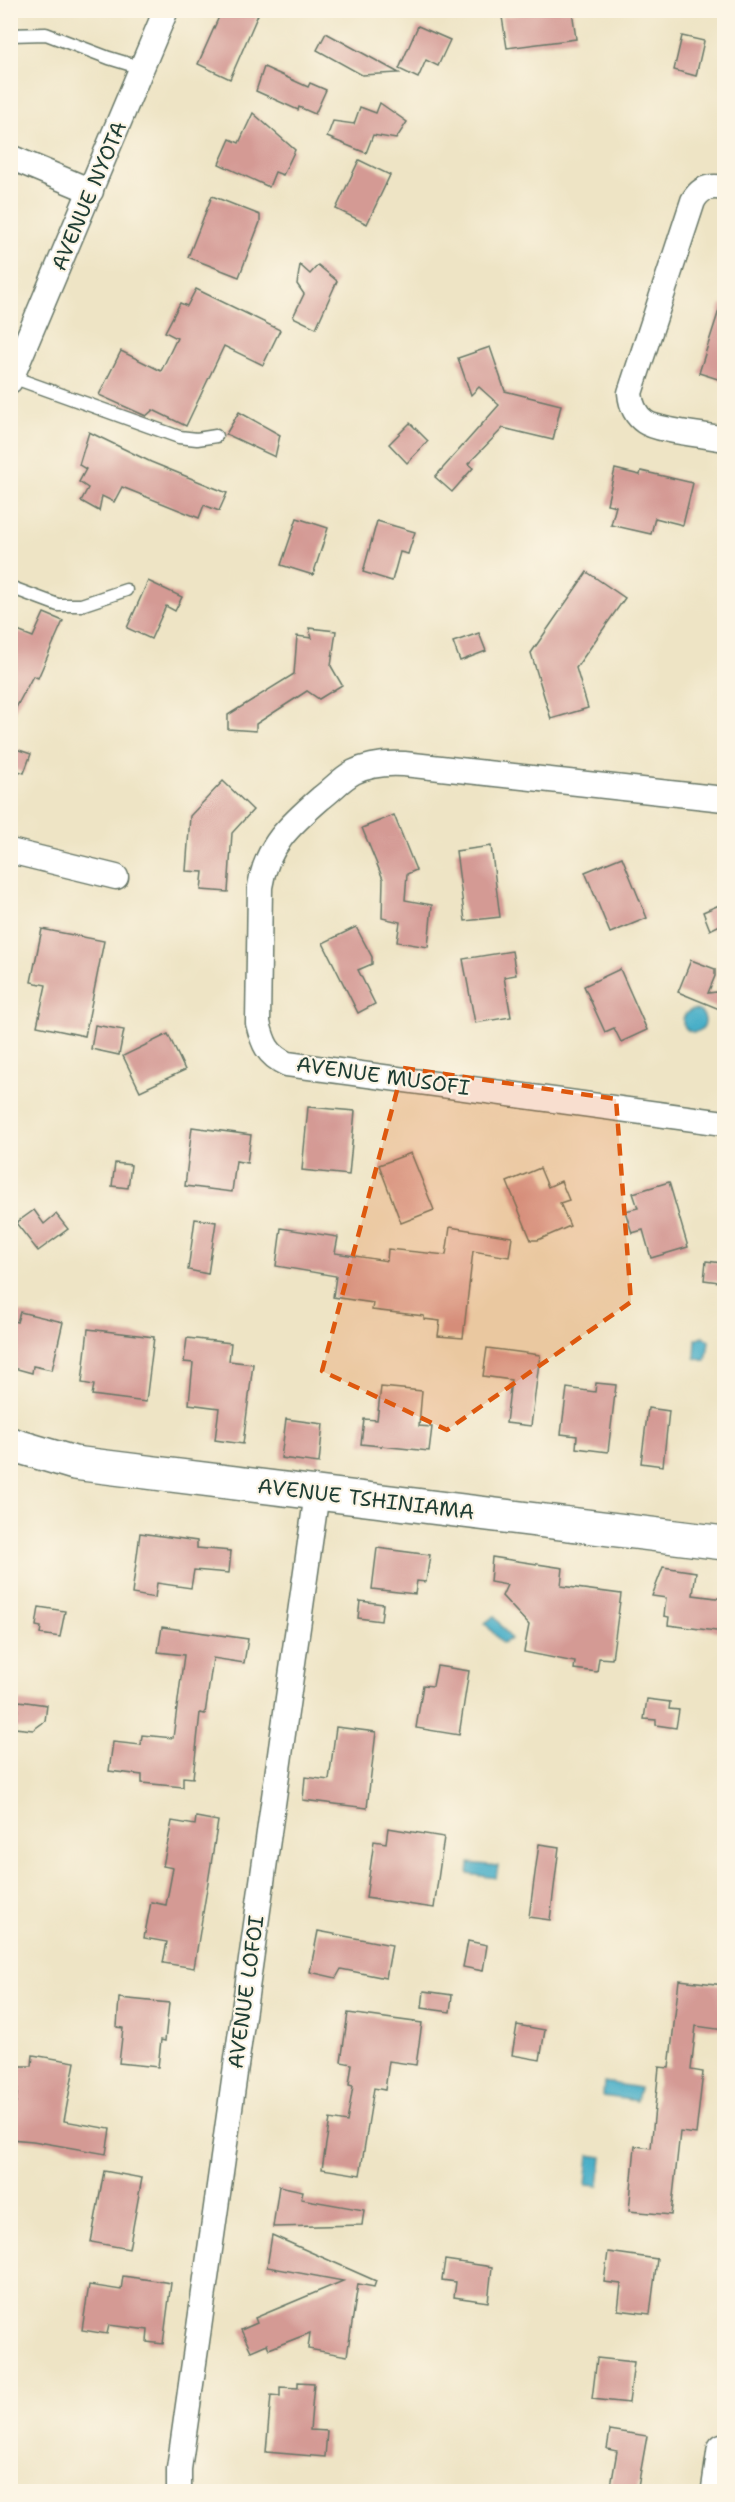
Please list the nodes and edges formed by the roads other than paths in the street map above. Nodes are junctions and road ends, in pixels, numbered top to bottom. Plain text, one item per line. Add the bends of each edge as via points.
1 (166, 10) edge
2 (10, 35) edge
3 (142, 68) junction
4 (10, 157) edge
5 (724, 188) edge
6 (91, 191) junction
7 (11, 379) edge
8 (216, 436) dead end
9 (724, 439) edge
10 (10, 587) edge
11 (126, 590) dead end
12 (724, 799) edge
13 (10, 851) edge
14 (116, 877) dead end
15 (724, 1123) edge
16 (10, 1444) edge
17 (317, 1493) junction
18 (724, 1543) edge
19 (724, 2450) edge
20 (179, 2492) edge
21 (718, 2492) edge

1 - 3 street, AVENUE NYOTA
2 - 3 lane via 46,34
3 - 6 street, AVENUE NYOTA
4 - 6 street
5 - 9 street via 707,187 693,201 630,393 638,416 651,425
6 - 7 street, AVENUE NYOTA
7 - 8 lane via 179,437
10 - 11 lane via 58,605 81,605
12 - 15 street, AVENUE MUSOFI via 404,764 354,772 290,825 270,851 262,872 258,1023 270,1054 287,1064
13 - 14 street
16 - 17 street, AVENUE TSHINIAMA via 74,1463
17 - 18 street, AVENUE TSHINIAMA
17 - 20 street, AVENUE LOFOI via 179,2469
19 - 21 street

